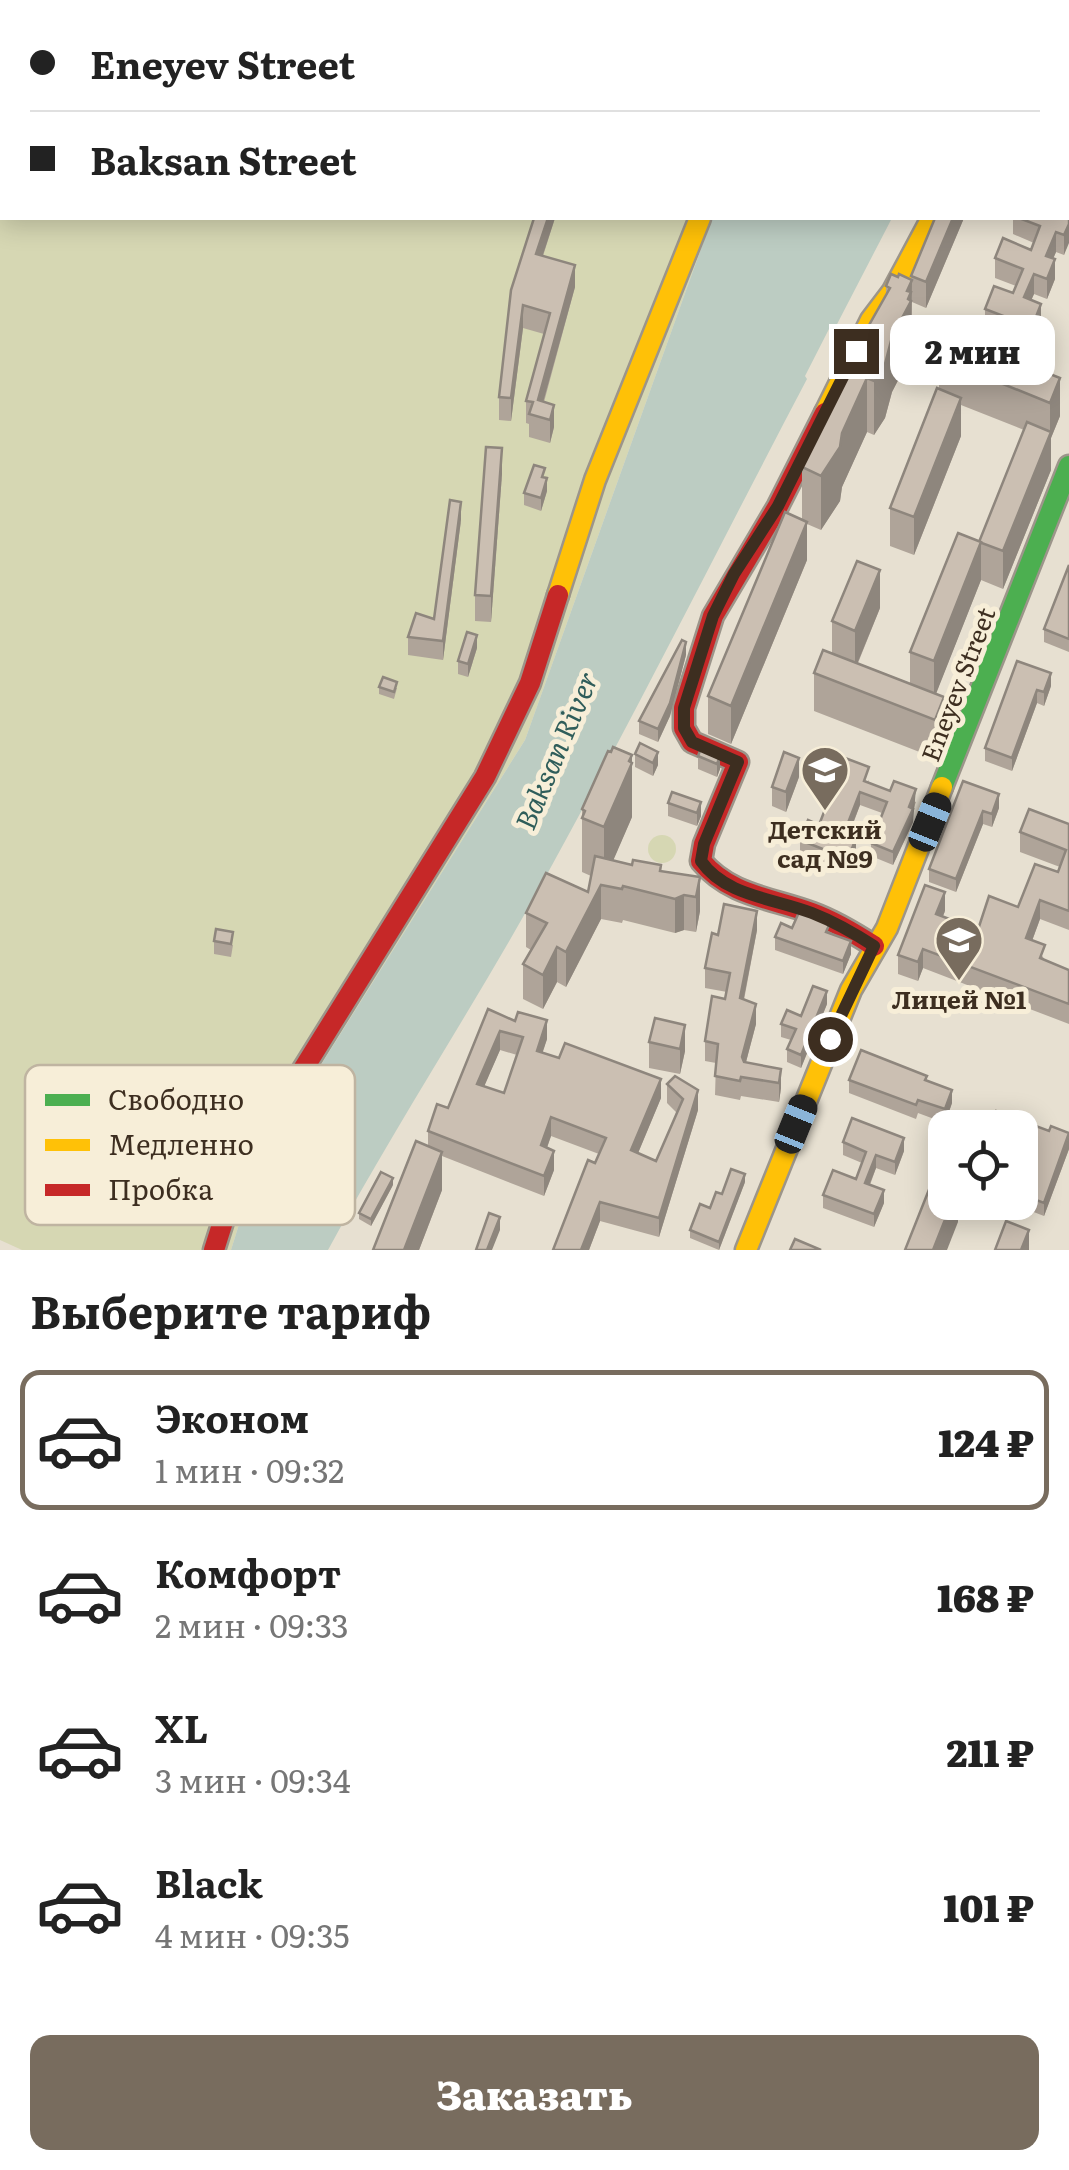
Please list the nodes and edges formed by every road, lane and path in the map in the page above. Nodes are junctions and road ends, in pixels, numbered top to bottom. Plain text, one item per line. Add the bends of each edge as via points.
1 (699, 220) edge
2 (931, 220) edge
3 (1069, 466) edge
4 (874, 946) junction
5 (306, 1065) edge
6 (222, 1225) edge
7 (214, 1250) edge
8 (746, 1250) edge

1 - 5 street via 595,480 530,683 484,777
2 - 4 street via 871,320 778,506 734,574 684,708 692,742 738,762 704,844 701,861 711,876 842,925
3 - 4 street, Eneyev Street via 887,928
4 - 8 street, Eneyev Street
6 - 7 street

